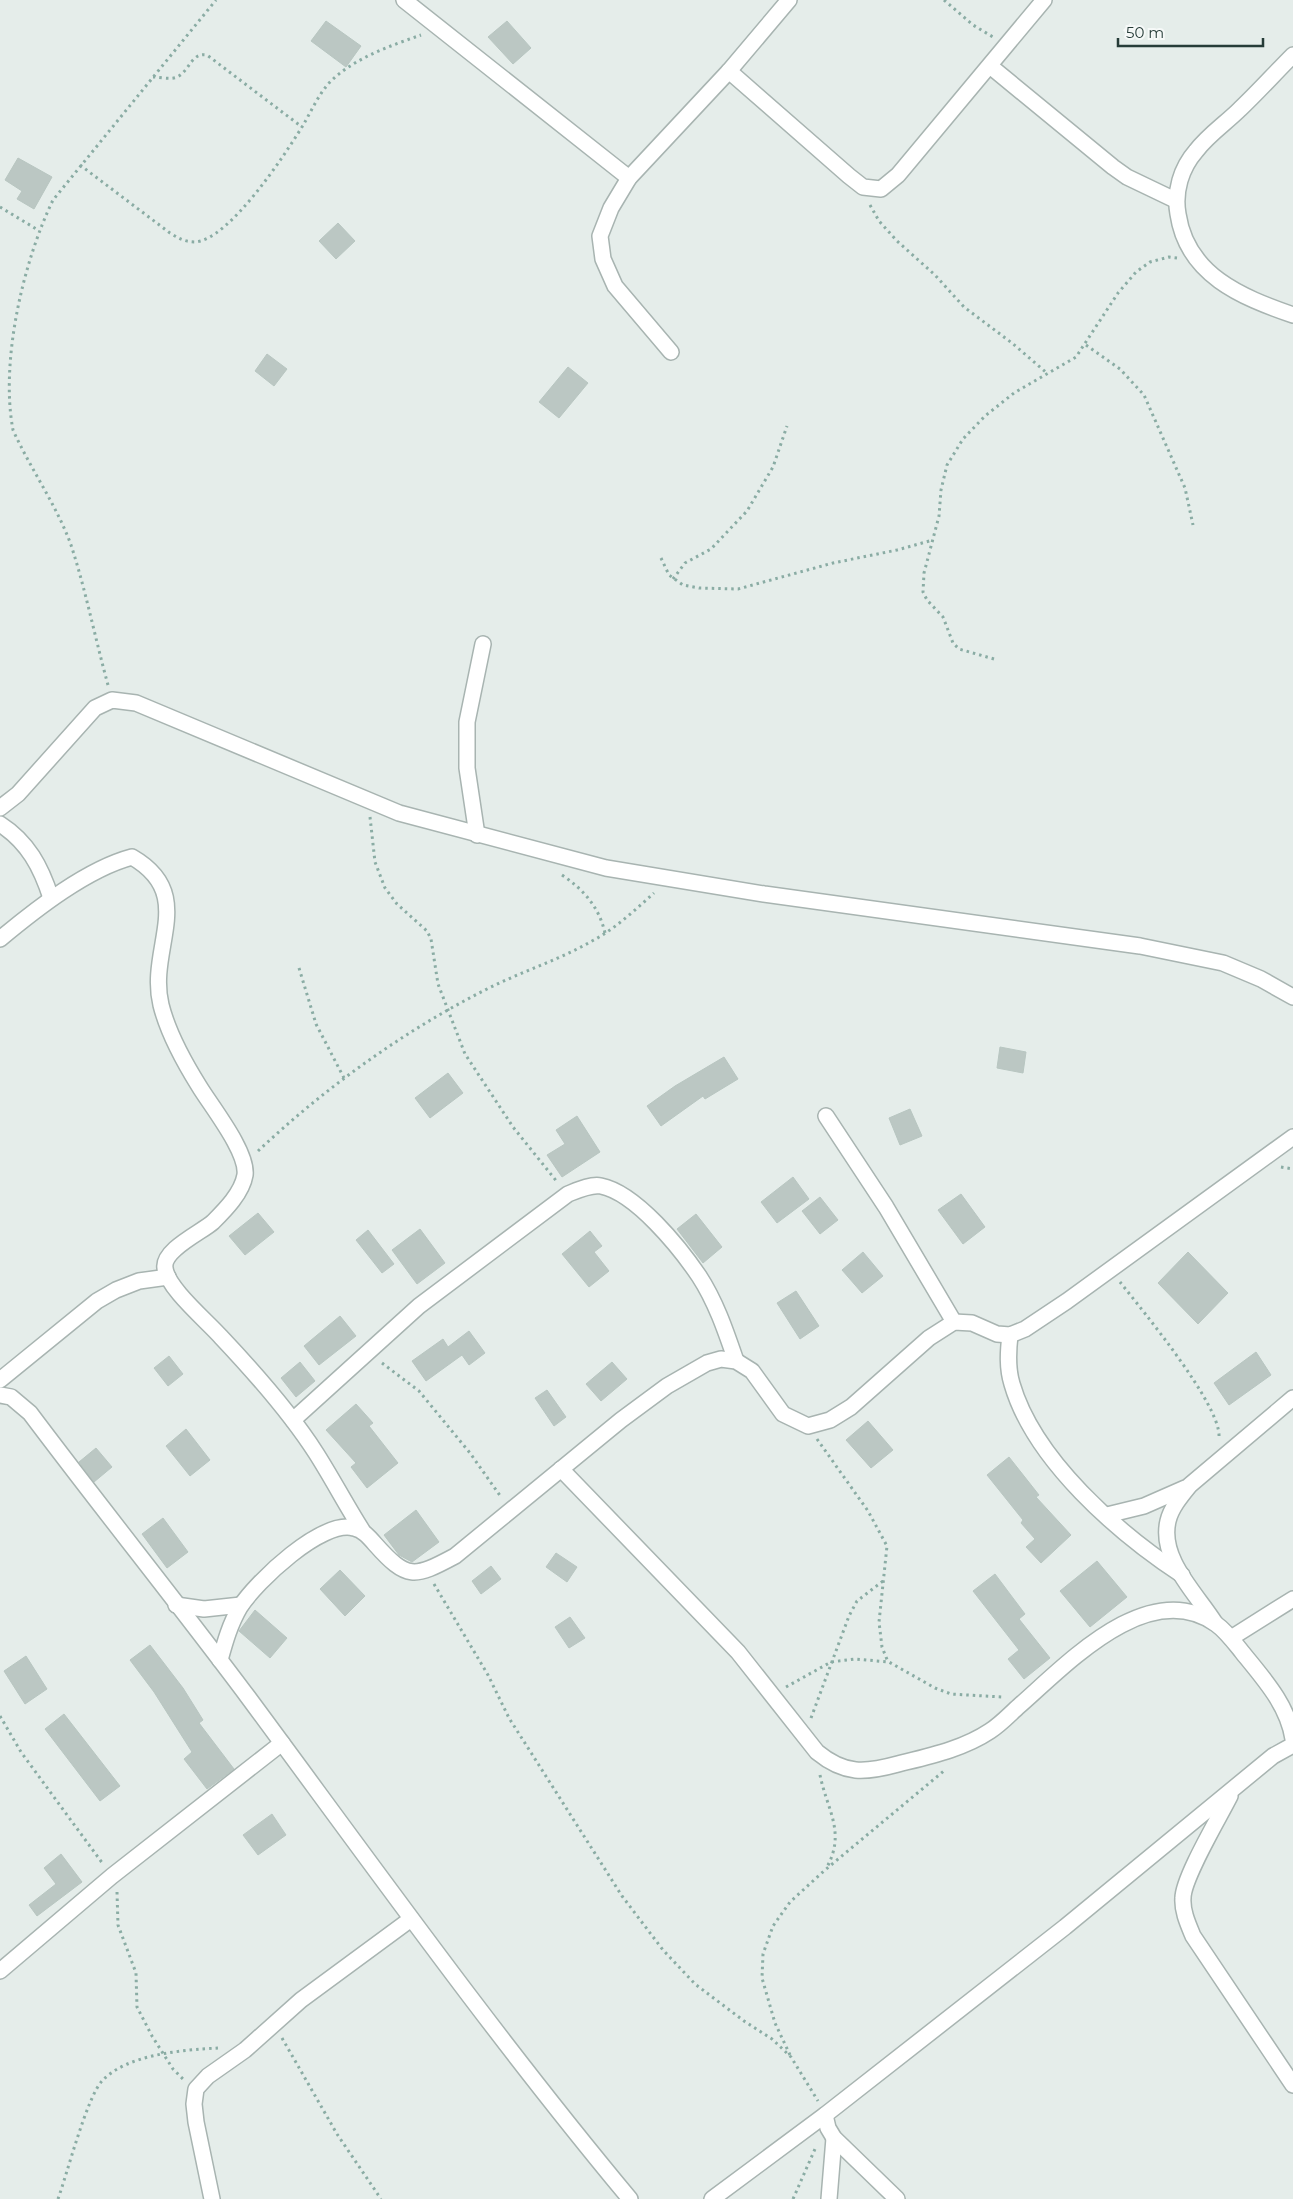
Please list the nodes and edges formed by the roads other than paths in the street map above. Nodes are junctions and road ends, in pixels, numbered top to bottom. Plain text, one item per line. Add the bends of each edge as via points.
1 (404, 0) edge
2 (789, 0) edge
3 (1044, 0) edge
4 (1293, 55) edge
5 (990, 66) junction
6 (729, 71) junction
7 (629, 178) junction
8 (1175, 200) junction
9 (1293, 315) edge
10 (671, 352) dead end
11 (483, 644) dead end
12 (0, 808) edge
13 (0, 824) edge
14 (477, 834) junction
15 (51, 898) junction
16 (0, 939) edge
17 (1293, 997) edge
18 (826, 1116) dead end
19 (1293, 1138) edge
20 (168, 1277) junction
21 (954, 1322) junction
22 (1010, 1335) junction
23 (736, 1361) junction
24 (0, 1380) edge
25 (0, 1395) edge
26 (1293, 1398) edge
27 (293, 1420) junction
28 (561, 1469) junction
29 (1190, 1485) junction
30 (1107, 1515) junction
31 (362, 1530) junction
32 (1182, 1575) junction
33 (1293, 1599) edge
34 (176, 1605) junction
35 (241, 1605) junction
36 (1216, 1624) junction
37 (1230, 1638) junction
38 (220, 1660) junction
39 (1293, 1739) edge
40 (282, 1743) junction
41 (1293, 1745) edge
42 (1233, 1790) junction
43 (411, 1919) junction
44 (0, 1971) edge
45 (1293, 2085) edge
46 (829, 2127) junction
47 (212, 2199) edge
48 (630, 2199) edge
49 (712, 2199) edge
50 (829, 2199) edge
51 (897, 2199) edge

1 - 7 street
2 - 6 street
3 - 5 street
4 - 8 street via 1195,151 1182,174
5 - 6 street via 898,175 881,189 863,187
5 - 8 street via 1128,178
6 - 7 street
7 - 10 street via 610,208 600,236 603,258 615,286
8 - 9 street via 1180,233 1196,259 1213,277 1251,300
11 - 14 street via 467,722 467,768
12 - 14 street via 18,794 95,708 112,700 136,703 183,721 399,813
13 - 15 street via 17,834 29,849 44,874
14 - 17 street via 606,868 670,879 1140,946 1223,964 1261,979
15 - 16 street
15 - 20 street via 116,861 132,857 148,866 168,899 159,973 161,1004 173,1037 198,1084 227,1128 244,1163 245,1175 241,1188 212,1223 173,1251 166,1260 164,1267
18 - 21 street via 886,1207
19 - 22 street via 1110,1270 1025,1329
20 - 24 street via 139,1281 116,1290
20 - 27 street
21 - 22 street via 972,1323 997,1334
21 - 23 street via 929,1338 851,1407 830,1420 808,1426 783,1414 752,1370
22 - 30 street via 1008,1359 1012,1384 1039,1441 1064,1473
23 - 27 street via 723,1322 699,1277 664,1233 635,1204 600,1185 568,1194 419,1306
23 - 28 street via 721,1359 707,1363 667,1386
25 - 34 street via 11,1397 30,1414
26 - 29 street
27 - 31 street
28 - 31 street via 455,1556 426,1571 414,1573 401,1569
28 - 36 street via 738,1652 817,1752 847,1769 870,1771 916,1760 956,1748 991,1730 1075,1656 1117,1626 1148,1614 1177,1610 1199,1615
29 - 30 street via 1144,1506
29 - 32 street via 1177,1501 1168,1521 1167,1540
30 - 32 street via 1128,1537
31 - 35 street via 353,1527 336,1529 296,1550 264,1578
32 - 36 street
33 - 37 street
34 - 35 street via 204,1609
34 - 38 street
35 - 38 street
36 - 37 street
37 - 39 street via 1279,1701
38 - 40 street
40 - 43 street
40 - 44 street via 112,1876
41 - 42 street via 1274,1756
42 - 45 street via 1189,1877 1182,1897 1184,1914 1193,1936
42 - 46 street
43 - 47 street via 329,1978 246,2050 208,2076 196,2090 196,2122
43 - 48 street via 501,2040
46 - 49 street
46 - 50 street
46 - 51 street

